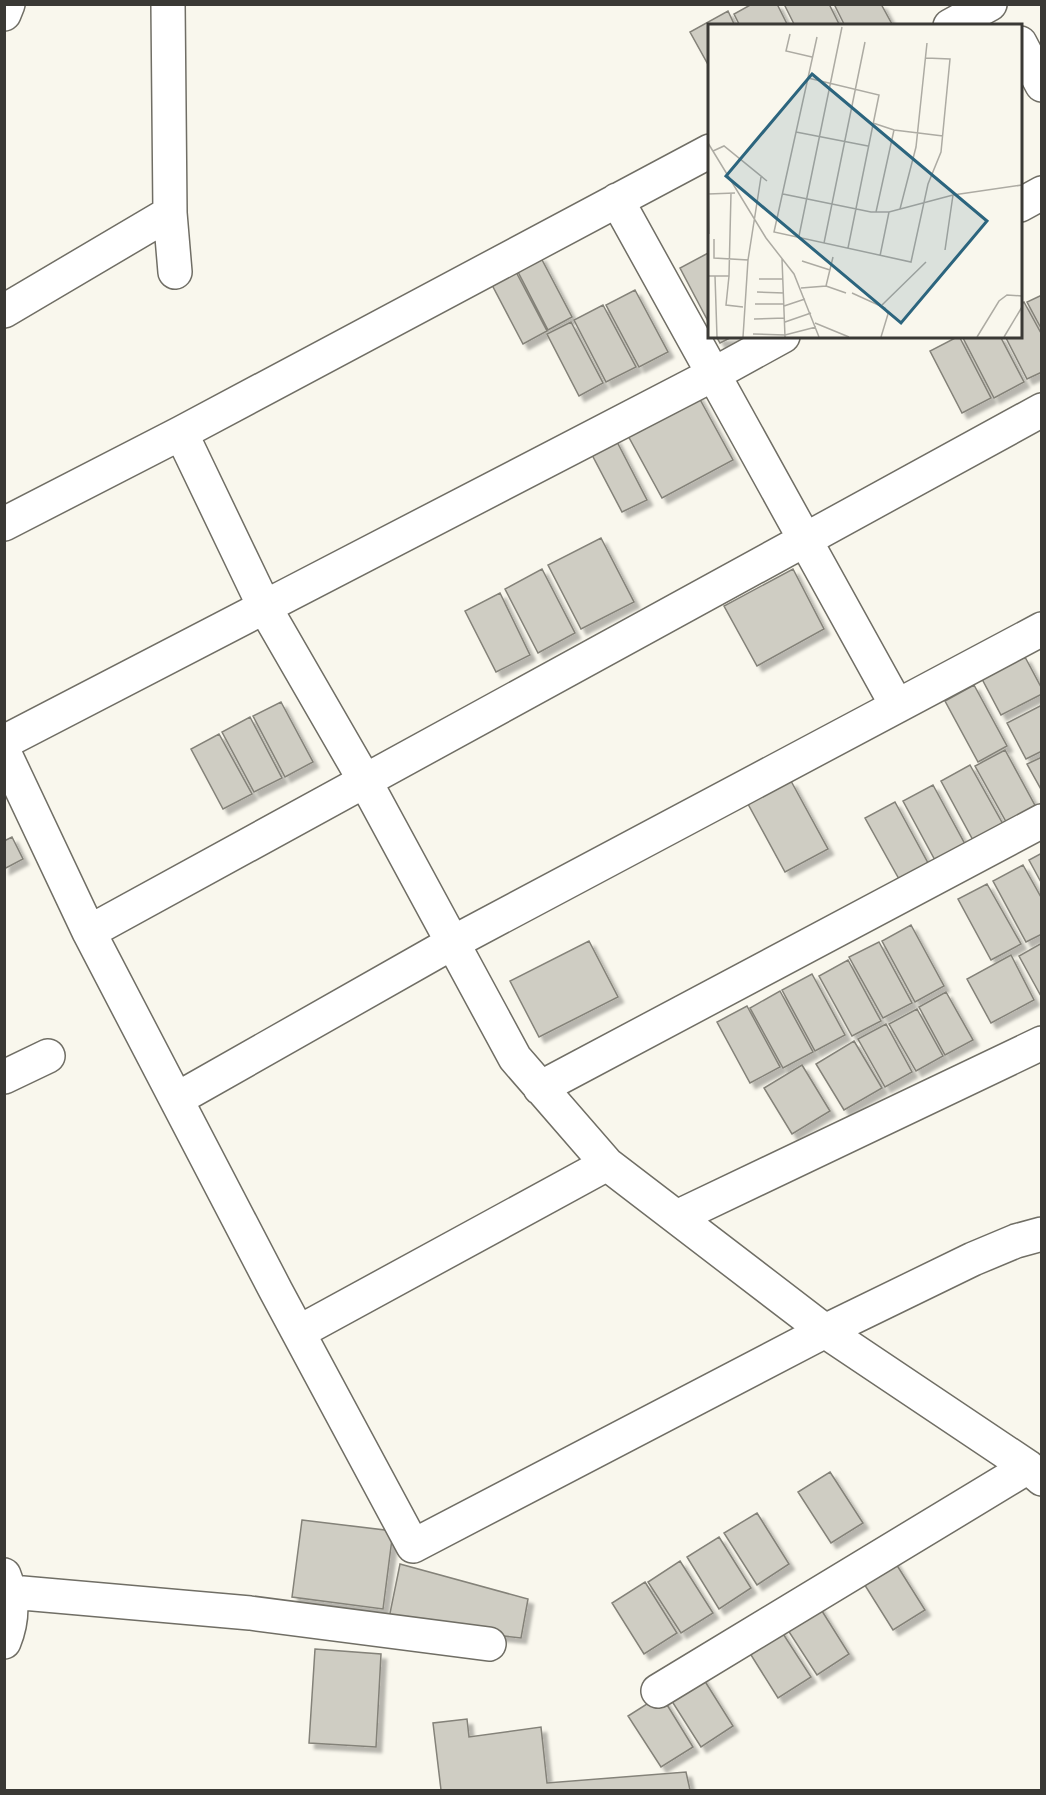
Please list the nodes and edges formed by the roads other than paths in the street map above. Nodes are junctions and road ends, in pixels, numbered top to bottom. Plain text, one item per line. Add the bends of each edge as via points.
1 (8, 4) edge
2 (168, 4) edge
3 (990, 4) edge
4 (1001, 4) edge
5 (4, 14) edge
6 (954, 24) edge
7 (1010, 24) edge
8 (1022, 47) edge
9 (1041, 85) edge
10 (708, 152) edge
11 (1041, 194) edge
12 (617, 200) junction
13 (1022, 204) edge
14 (170, 213) junction
15 (175, 272) dead end
16 (4, 311) edge
17 (779, 338) edge
18 (714, 374) junction
19 (1041, 410) edge
20 (181, 434) junction
21 (4, 524) edge
22 (805, 539) junction
23 (264, 606) junction
24 (1041, 629) edge
25 (897, 706) junction
26 (4, 742) edge
27 (4, 752) edge
28 (365, 781) junction
29 (1041, 821) edge
30 (89, 932) junction
31 (452, 943) junction
32 (1041, 1043) edge
33 (48, 1056) dead end
34 (4, 1077) edge
35 (540, 1088) junction
36 (177, 1100) junction
37 (607, 1164) junction
38 (677, 1217) junction
39 (1041, 1233) edge
40 (825, 1331) junction
41 (299, 1332) junction
42 (1035, 1473) edge
43 (8, 1583) edge
44 (4, 1642) edge
45 (489, 1644) dead end
46 (658, 1691) dead end

1 - 5 street
2 - 14 street
3 - 6 street
4 - 7 street
8 - 9 street
10 - 12 street
11 - 13 street
12 - 18 street
12 - 20 street
14 - 15 street
14 - 16 street
17 - 18 street
18 - 22 street
18 - 23 street
19 - 22 street
20 - 21 street
20 - 23 street
22 - 25 street
22 - 28 street
23 - 26 street
23 - 28 street
24 - 25 street
25 - 31 street
27 - 30 street
28 - 30 street
28 - 31 street
29 - 35 street
30 - 36 street
31 - 35 street via 515,1058
31 - 36 street
32 - 38 street
33 - 34 street
35 - 37 street
36 - 41 street
37 - 38 street
37 - 41 street
38 - 40 street
39 - 40 street via 973,1259
40 - 41 street via 413,1546
40 - 42 street
42 - 46 street
43 - 44 street via 10,1627
43 - 45 street

